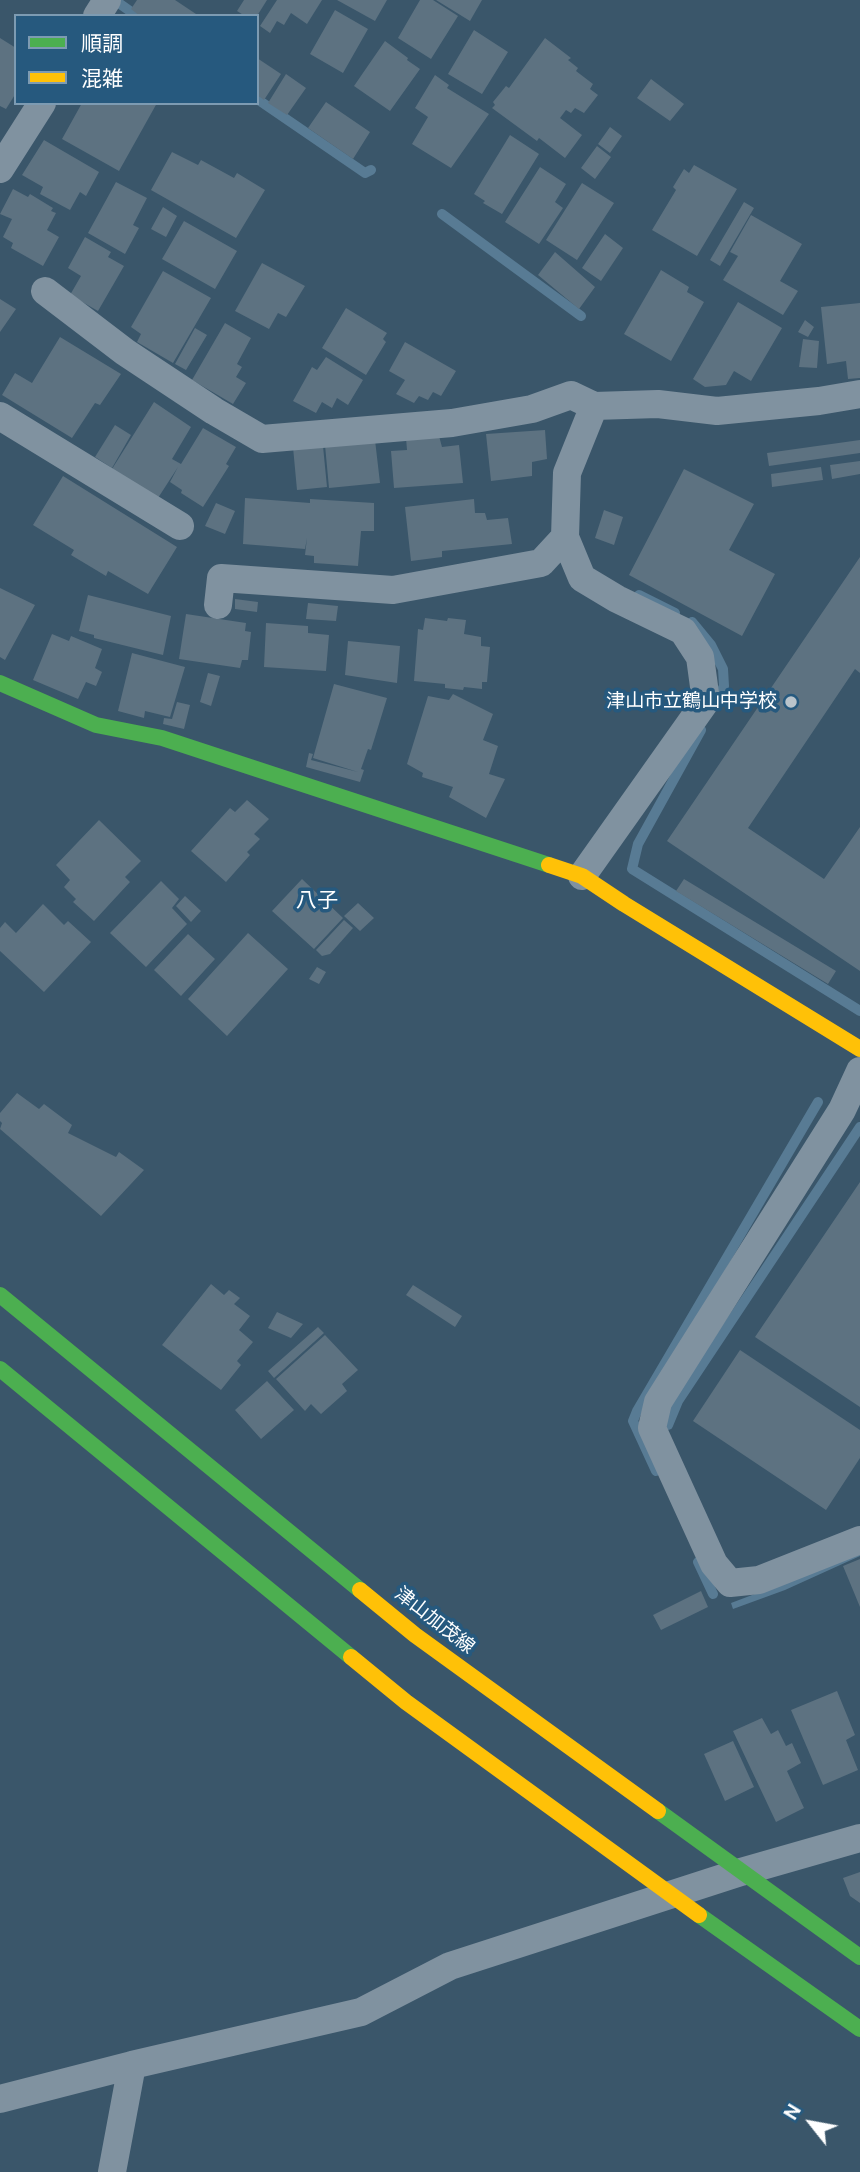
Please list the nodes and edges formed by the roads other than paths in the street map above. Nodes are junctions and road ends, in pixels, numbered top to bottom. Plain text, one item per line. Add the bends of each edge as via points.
1 (40, 105) edge
2 (0, 169) edge
3 (45, 291) dead end
4 (860, 394) edge
5 (594, 406) junction
6 (0, 415) edge
7 (180, 526) dead end
8 (565, 537) junction
9 (218, 605) dead end
10 (0, 683) edge
11 (583, 876) junction
12 (860, 1049) edge
13 (860, 1071) edge
14 (0, 1296) edge
15 (0, 1369) edge
16 (860, 1540) edge
17 (860, 1838) edge
18 (741, 1872) junction
19 (671, 1895) junction
20 (860, 1957) edge
21 (860, 2029) edge
22 (132, 2065) junction
23 (0, 2099) edge
24 (112, 2172) edge

1 - 2 street
3 - 5 street via 125,352 262,439 452,423 532,409 571,395
4 - 5 street via 717,411 658,404
5 - 8 street via 567,473
6 - 7 street
8 - 9 street via 541,563 393,590 221,578
8 - 11 street via 582,578 683,631 701,657 706,701
10 - 11 main road via 96,726 162,738
11 - 12 main road
13 - 16 street via 842,1110 658,1402 652,1428 714,1564 730,1583 759,1580
14 - 18 main road, 津山加茂線 via 415,1635
15 - 19 main road via 406,1702
17 - 18 street
18 - 19 street
18 - 20 main road, 津山加茂線
19 - 21 main road
19 - 22 street via 450,1966 362,2012
22 - 23 street
22 - 24 street

